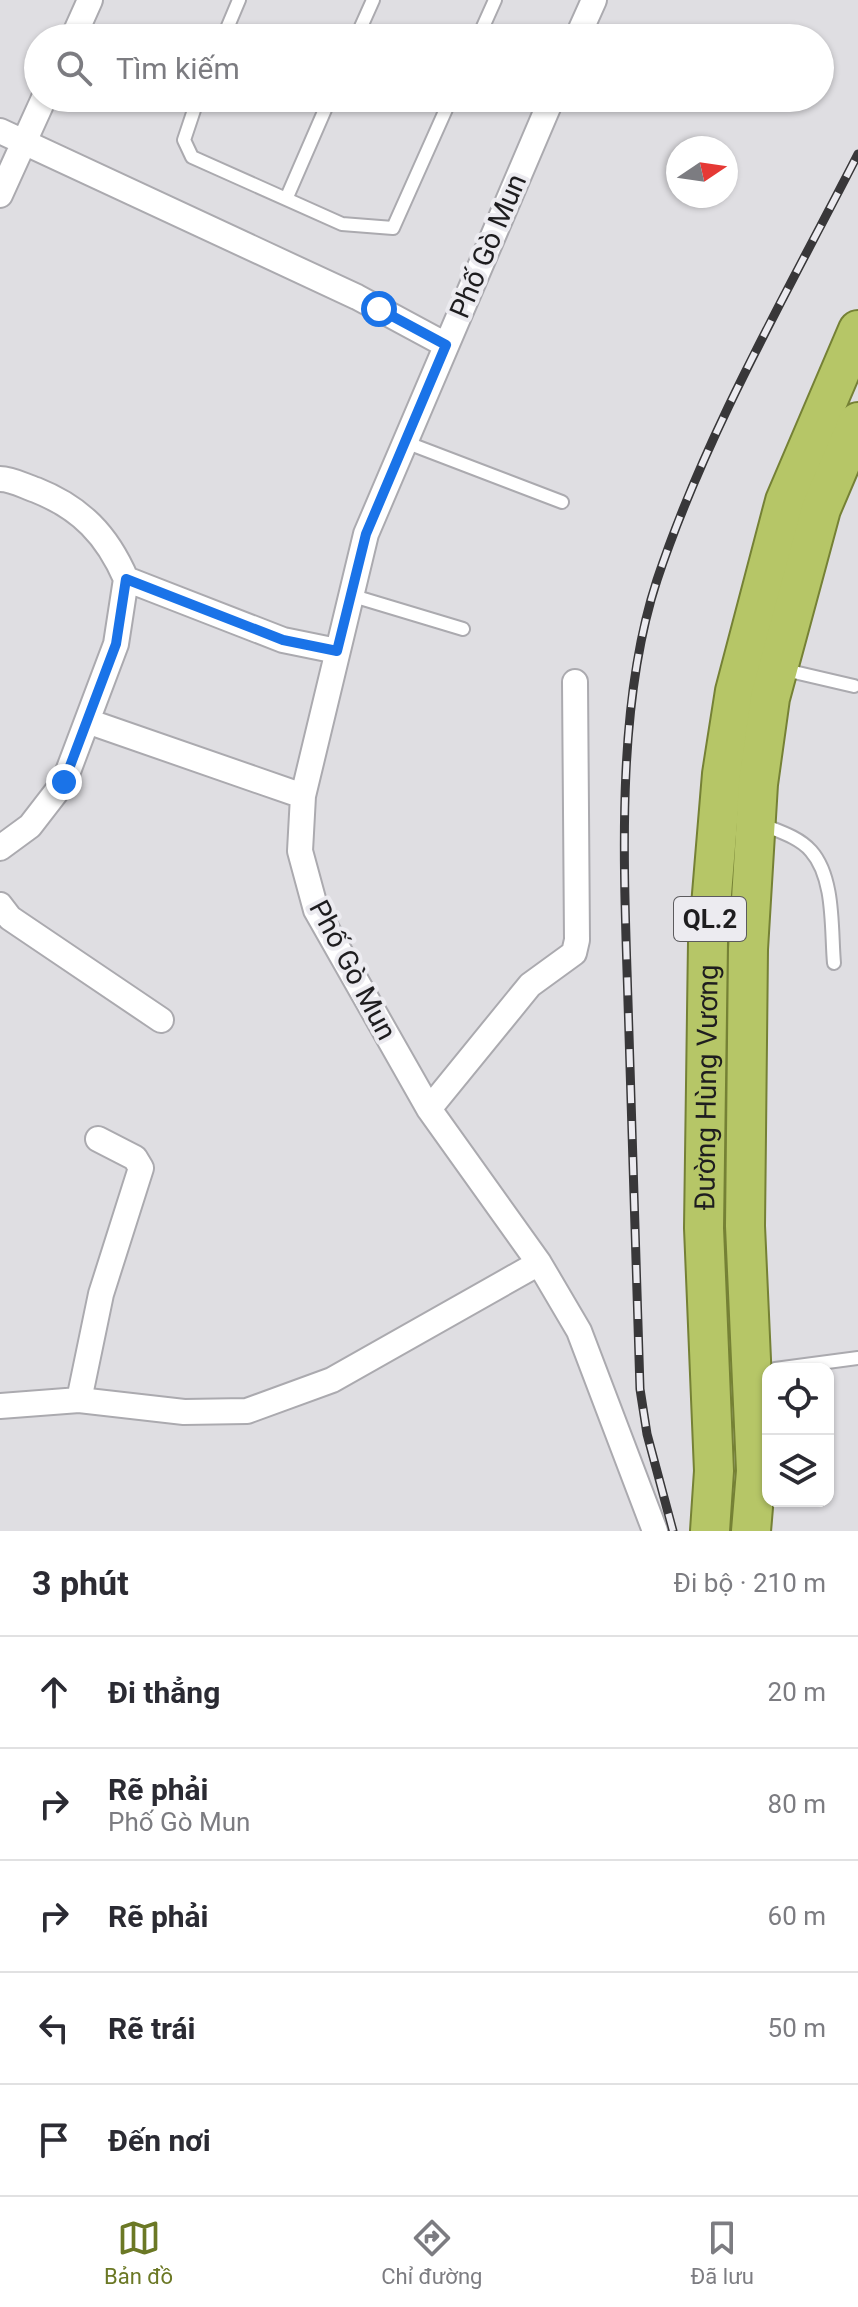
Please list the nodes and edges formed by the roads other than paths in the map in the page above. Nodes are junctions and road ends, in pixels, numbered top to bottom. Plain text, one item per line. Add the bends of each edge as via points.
1 (90, 0) edge
2 (239, 0) edge
3 (373, 0) edge
4 (495, 0) edge
5 (594, 0) edge
6 (79, 24) edge
7 (229, 24) edge
8 (362, 24) edge
9 (484, 24) edge
10 (583, 24) edge
11 (37, 112) edge
12 (193, 112) edge
13 (324, 112) edge
14 (445, 112) edge
15 (546, 112) edge
16 (0, 131) edge
17 (23, 142) junction
18 (0, 195) edge
19 (287, 197) junction
20 (858, 330) edge
21 (446, 345) junction
22 (858, 422) edge
23 (405, 442) junction
24 (0, 479) edge
25 (562, 502) dead end
26 (126, 579) junction
27 (350, 595) junction
28 (463, 629) dead end
29 (337, 651) junction
30 (778, 668) junction
31 (575, 682) dead end
32 (854, 686) dead end
33 (87, 721) junction
34 (303, 796) junction
35 (754, 821) junction
36 (0, 848) edge
37 (3, 919) edge
38 (834, 963) dead end
39 (161, 1020) dead end
40 (429, 1109) junction
41 (98, 1139) dead end
42 (539, 1263) junction
43 (858, 1358) edge
44 (764, 1363) edge
45 (819, 1363) edge
46 (79, 1400) junction
47 (762, 1404) edge
48 (0, 1406) edge
49 (655, 1531) edge
50 (710, 1531) edge
51 (751, 1531) edge

1 - 6 street
2 - 7 lane
3 - 8 lane
4 - 9 lane
5 - 10 street
11 - 17 street
12 - 19 lane via 184,140 192,157
13 - 19 lane
14 - 19 lane via 393,228 342,224
15 - 21 street, Phố Gò Mun
16 - 17 street
17 - 18 street
17 - 21 street via 345,290
20 - 50 highway, Đường Hùng Vương / QL.2 via 785,501 735,691 722,774 708,942 704,1228 714,1471
21 - 23 street, Phố Gò Mun
22 - 30 highway, Đường Hùng Vương / QL.2 via 821,509
23 - 25 lane
23 - 27 street, Phố Gò Mun via 366,534
24 - 26 street via 56,498 83,514 112,548
26 - 29 street via 283,640
26 - 33 street via 116,644
27 - 28 lane
27 - 29 street, Phố Gò Mun
29 - 34 street, Phố Gò Mun
30 - 32 lane
30 - 35 highway, Đường Hùng Vương / QL.2
31 - 40 street via 574,953 530,985
33 - 34 street
33 - 36 street via 64,782 30,826
34 - 40 street, Phố Gò Mun via 300,851 316,910
35 - 38 lane via 813,852 829,902
35 - 44 highway, Đường Hùng Vương / QL.2 via 745,1211
37 - 39 street
40 - 42 street, Phố Gò Mun
41 - 46 street via 135,1158 141,1168 101,1294
42 - 46 street via 332,1380 247,1411 184,1412
42 - 49 street, Phố Gò Mun via 579,1331
43 - 45 lane
46 - 48 street
47 - 51 highway, Đường Hùng Vương / QL.2

